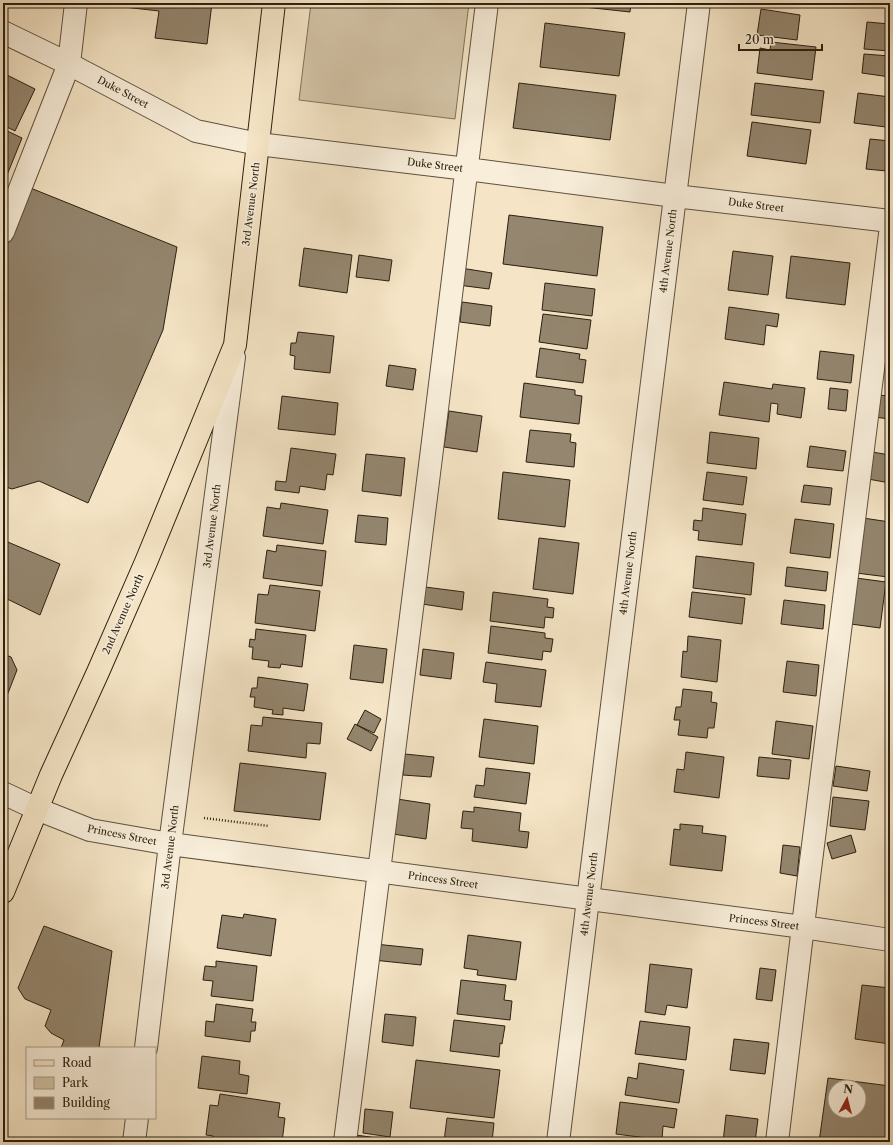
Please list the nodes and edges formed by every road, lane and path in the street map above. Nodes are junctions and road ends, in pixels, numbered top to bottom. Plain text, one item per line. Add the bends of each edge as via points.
1 (76, 3) edge
2 (274, 3) edge
3 (487, 3) edge
4 (699, 3) edge
5 (3, 32) edge
6 (69, 64) junction
7 (258, 144) junction
8 (467, 169) junction
9 (675, 196) junction
10 (890, 221) edge
11 (3, 232) edge
12 (890, 234) edge
13 (235, 345) junction
14 (3, 793) edge
15 (37, 809) junction
16 (204, 818) dead end
17 (270, 826) dead end
18 (170, 844) junction
19 (378, 871) junction
20 (4, 888) edge
21 (588, 899) junction
22 (803, 927) junction
23 (890, 940) edge
24 (146, 1047) edge
25 (137, 1119) edge
26 (134, 1142) edge
27 (345, 1142) edge
28 (558, 1142) edge
29 (777, 1142) edge

1 - 6 street
2 - 7 main road, 3rd Avenue North
3 - 8 street
4 - 9 street, 4th Avenue North
5 - 6 street, Duke Street
6 - 7 street, Duke Street via 196,131
6 - 11 street
7 - 8 street, Duke Street
7 - 13 main road, 3rd Avenue North
8 - 9 street, Duke Street
8 - 19 street
9 - 10 street, Duke Street
9 - 21 street, 4th Avenue North
12 - 22 street
13 - 15 main road, 2nd Avenue North via 146,562
13 - 18 street, 3rd Avenue North
14 - 15 street, Princess Street
15 - 18 street, Princess Street via 90,830
15 - 20 main road, 2nd Avenue North
16 - 17 path
18 - 19 street, Princess Street
18 - 24 street, 3rd Avenue North
19 - 21 street, Princess Street
19 - 27 street
21 - 22 street, Princess Street
21 - 28 street, 4th Avenue North
22 - 23 street, Princess Street
22 - 29 street
25 - 26 street

